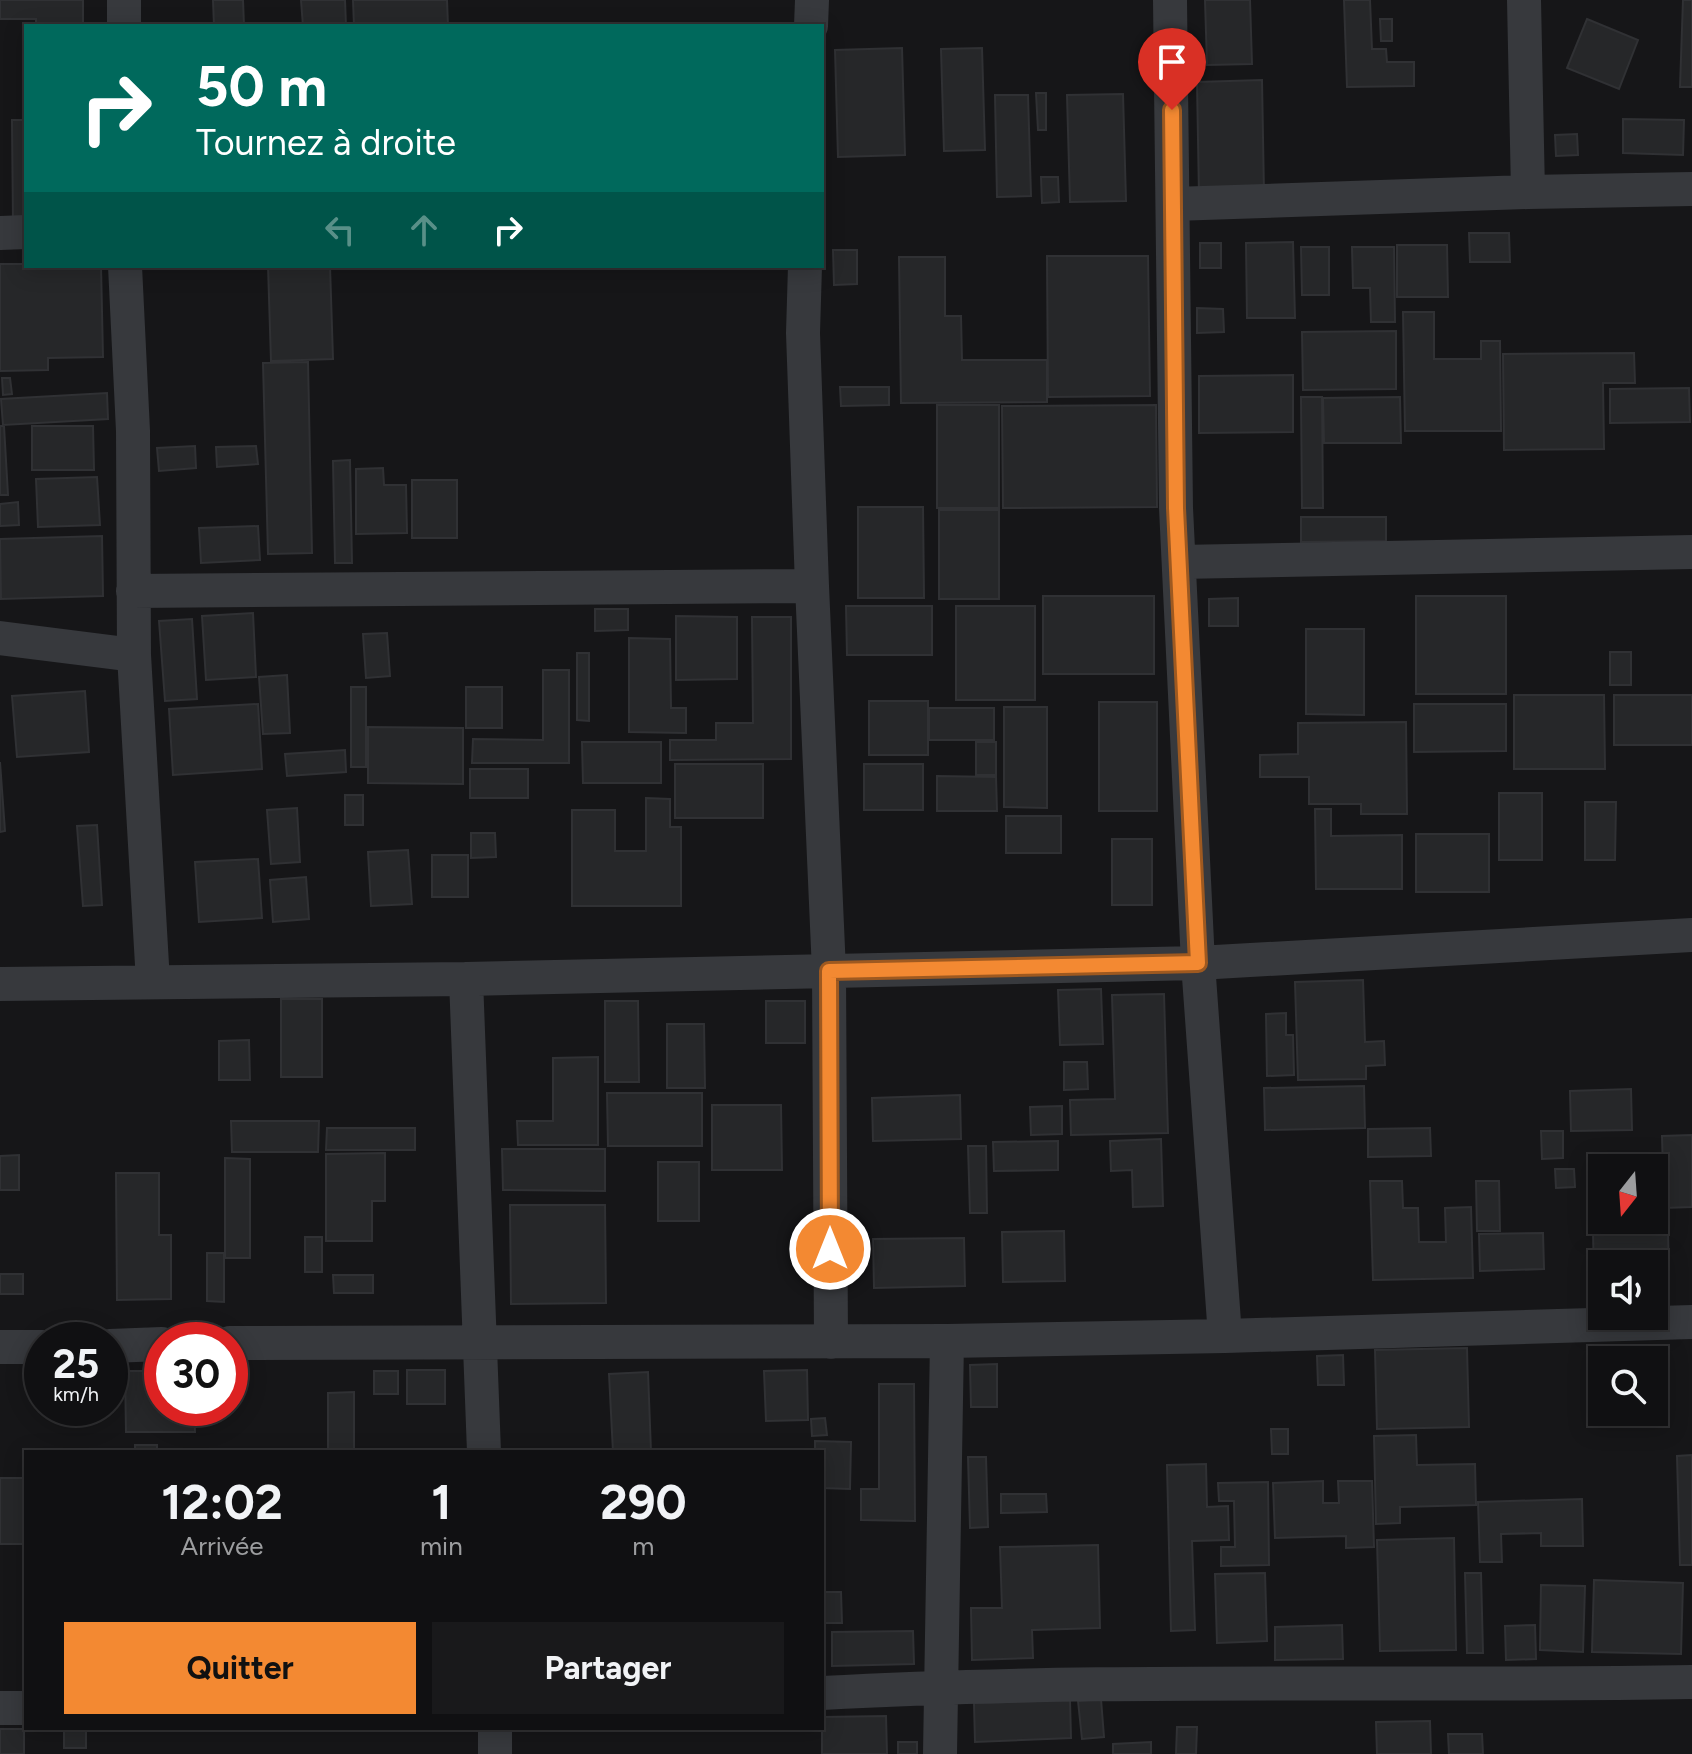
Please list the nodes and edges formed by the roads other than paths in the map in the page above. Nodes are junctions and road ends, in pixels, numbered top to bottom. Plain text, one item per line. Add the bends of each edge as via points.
1 (124, 0) edge
2 (812, 0) edge
3 (1170, 0) edge
4 (1524, 0) edge
5 (124, 24) edge
6 (811, 24) edge
7 (1692, 189) edge
8 (1528, 192) junction
9 (1173, 204) junction
10 (24, 232) edge
11 (0, 233) edge
12 (125, 268) edge
13 (805, 268) edge
14 (1692, 552) edge
15 (1179, 562) junction
16 (812, 586) junction
17 (133, 591) junction
18 (0, 638) edge
19 (134, 655) junction
20 (1692, 935) edge
21 (1198, 963) junction
22 (829, 971) junction
23 (466, 979) junction
24 (153, 982) junction
25 (0, 984) edge
26 (1692, 1322) edge
27 (1225, 1336) junction
28 (947, 1341) junction
29 (831, 1342) junction
30 (248, 1343) edge
31 (479, 1343) junction
32 (0, 1347) edge
33 (24, 1347) edge
34 (484, 1450) edge
35 (1692, 1682) edge
36 (941, 1687) junction
37 (824, 1693) edge
38 (0, 1708) edge
39 (24, 1708) edge
40 (495, 1730) edge
41 (495, 1754) edge
42 (940, 1754) edge

1 - 5 street
2 - 6 street
3 - 9 street
4 - 8 street
7 - 8 street
8 - 9 street
9 - 15 street
10 - 11 street
12 - 17 street
13 - 16 street
14 - 15 street
15 - 21 street
16 - 17 street
16 - 22 street
17 - 19 street
18 - 19 street
19 - 24 street
20 - 21 street
21 - 22 street
21 - 27 street
22 - 23 street
22 - 29 street
23 - 24 street
23 - 31 street
24 - 25 street
26 - 27 street
27 - 28 street
28 - 29 street
28 - 36 street
29 - 31 street
30 - 31 street
31 - 34 street
32 - 33 street
35 - 36 street
36 - 37 street
36 - 42 street
38 - 39 street
40 - 41 street

